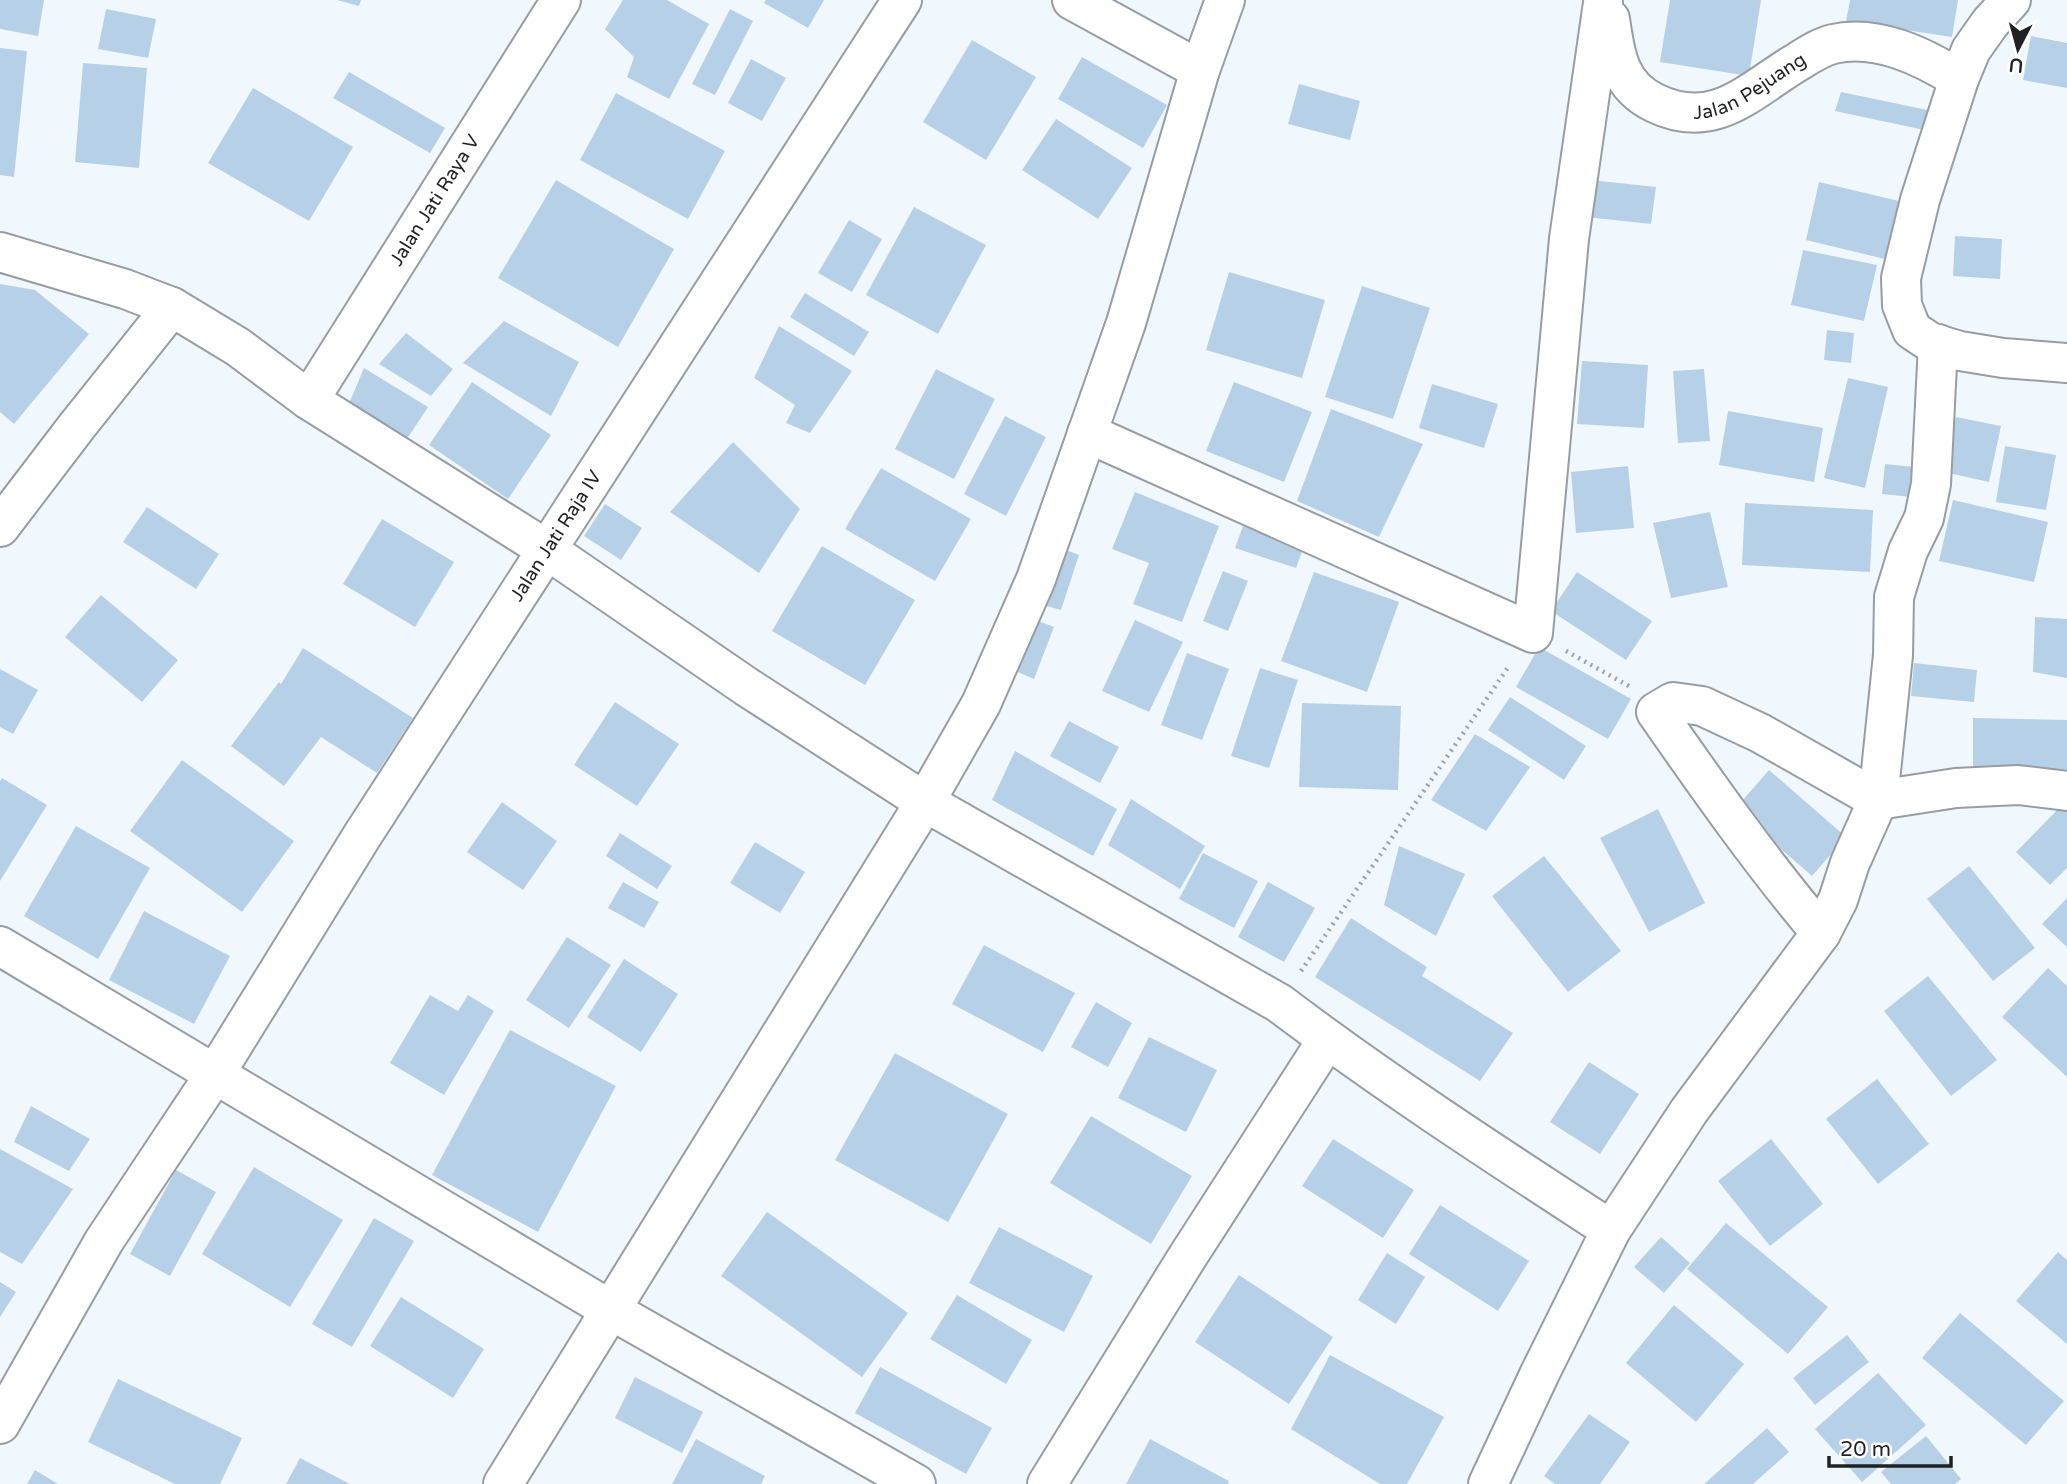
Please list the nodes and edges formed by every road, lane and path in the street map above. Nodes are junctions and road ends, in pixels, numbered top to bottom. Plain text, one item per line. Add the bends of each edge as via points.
1 (561, 0) edge
2 (902, 0) edge
3 (1072, 0) edge
4 (1225, 0) edge
5 (2011, 0) edge
6 (1600, 2) edge
7 (1200, 70) junction
8 (1959, 79) junction
9 (0, 252) edge
10 (172, 307) junction
11 (1938, 344) junction
12 (2067, 363) edge
13 (309, 400) junction
14 (1087, 433) junction
15 (0, 527) edge
16 (546, 549) junction
17 (1533, 633) junction
18 (1656, 712) junction
19 (2067, 791) edge
20 (1878, 800) junction
21 (925, 802) junction
22 (1821, 933) junction
23 (0, 946) edge
24 (1279, 1003) junction
25 (1327, 1040) junction
26 (215, 1074) junction
27 (1611, 1230) junction
28 (609, 1309) junction
29 (12, 1374) edge
30 (0, 1423) edge
31 (503, 1484) edge
32 (916, 1484) edge
33 (1047, 1484) edge
34 (1488, 1484) edge

1 - 13 street, Jalan Jati Raya V
2 - 16 street, Jalan Jati Raja IV
3 - 7 street
4 - 7 street
5 - 8 street via 1971,50
6 - 8 street, Jalan Pejuang via 1609,13 1615,57 1627,80 1645,98 1670,110 1714,112 1815,51 1848,42 1903,50
6 - 17 street via 1569,239
7 - 14 street via 1126,323
8 - 11 street via 1920,200 1901,278 1902,305 1912,330
9 - 10 street
10 - 13 street
10 - 15 street
11 - 12 street via 2003,358
11 - 20 street via 1930,484 1924,518 1894,597 1894,655
13 - 16 street
14 - 17 street
14 - 21 street via 1036,579 981,704
16 - 21 street
16 - 26 street, Jalan Jati Raja IV
17 - 18 path via 1622,681
17 - 24 path
18 - 20 street via 1673,702 1702,706 1760,733
18 - 22 street via 1710,792
19 - 20 street via 2018,785 1956,788
20 - 22 street
21 - 24 street
21 - 28 street
22 - 27 street via 1689,1111
23 - 26 street
24 - 25 street
25 - 27 street
25 - 33 street
26 - 28 street
26 - 29 street, Jalan Jati Raja IV
27 - 34 street
28 - 31 street
28 - 32 street
29 - 30 street, Jalan Jati Raja IV

